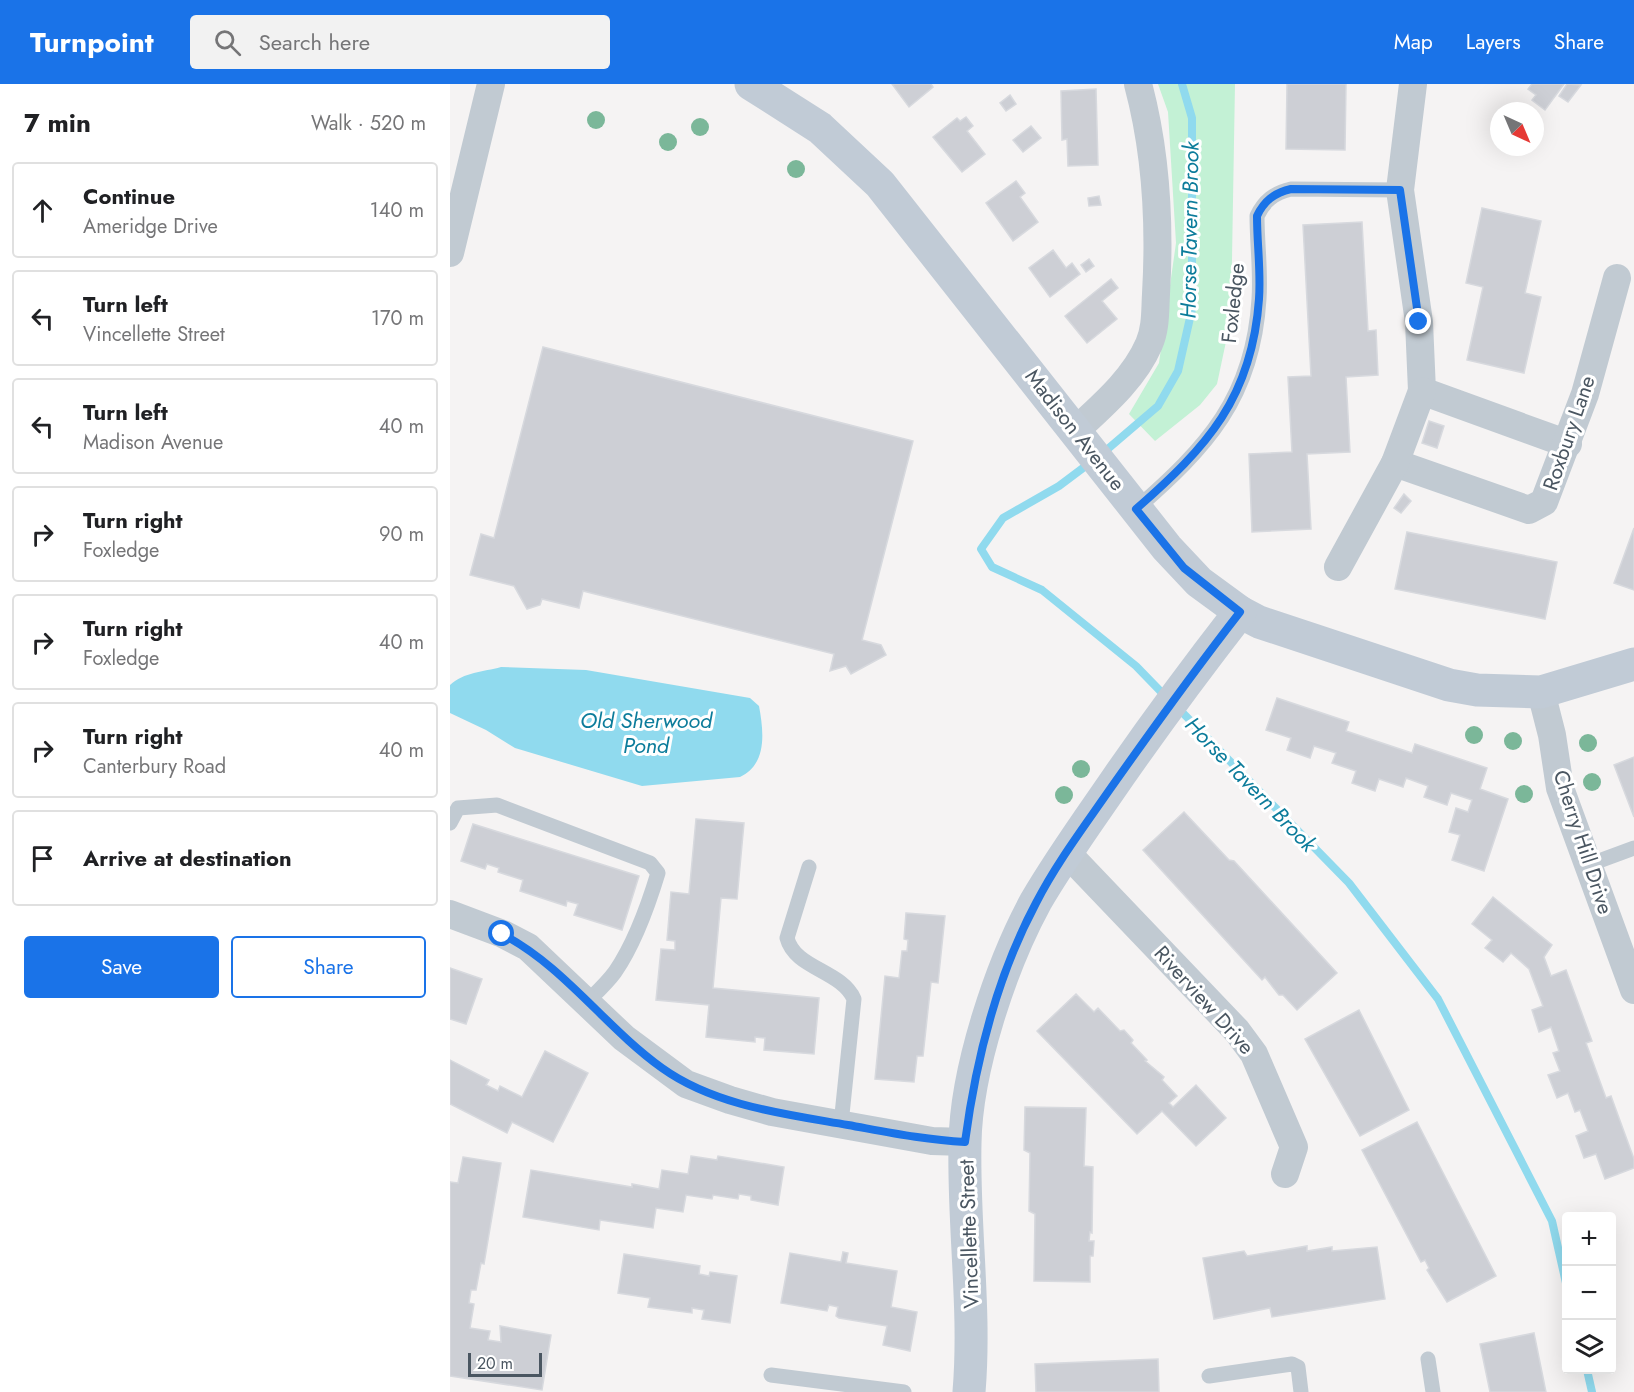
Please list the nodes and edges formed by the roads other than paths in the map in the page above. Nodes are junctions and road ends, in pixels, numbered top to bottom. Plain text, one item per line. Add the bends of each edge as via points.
1 (491, 84) edge
2 (751, 84) edge
3 (1138, 84) edge
4 (1413, 84) edge
5 (1400, 190) junction
6 (450, 253) edge
7 (1617, 278) dead end
8 (1422, 391) junction
9 (1080, 437) junction
10 (1568, 444) junction
11 (1395, 463) junction
12 (1136, 509) junction
13 (1338, 567) dead end
14 (1240, 612) junction
15 (1634, 664) edge
16 (1541, 692) junction
17 (450, 823) edge
18 (1634, 848) edge
19 (1066, 852) junction
20 (1588, 866) junction
21 (809, 867) dead end
22 (450, 914) edge
23 (1634, 990) edge
24 (586, 1003) junction
25 (841, 1124) junction
26 (965, 1142) junction
27 (1285, 1174) dead end
28 (1428, 1359) dead end
29 (771, 1375) dead end
30 (1209, 1376) dead end
31 (904, 1392) edge
32 (969, 1392) edge
33 (1300, 1392) edge
34 (1433, 1392) edge

1 - 6 street
2 - 9 main road, Madison Avenue via 820,128 880,184
3 - 9 street via 1156,194 1158,256 1153,333 1132,372
4 - 5 street
5 - 8 street via 1419,322
5 - 12 lane, Foxledge via 1291,189 1278,192 1262,207 1257,216 1258,310 1240,382 1202,447
7 - 10 street, Roxbury Lane
8 - 10 street
8 - 11 street
9 - 12 main road, Madison Avenue
10 - 11 street, Roxbury Lane via 1544,502 1529,510
11 - 13 street
12 - 14 main road, Madison Avenue via 1184,568
14 - 16 main road, Madison Avenue via 1278,630 1449,685
14 - 19 main road, Vincellette Street
15 - 16 main road, Madison Avenue
16 - 20 street, Cherry Hill Drive via 1560,788
17 - 24 lane via 458,808 497,805 650,863 658,873 624,958
18 - 20 lane
19 - 26 main road, Vincellette Street via 1036,902 1001,985 972,1084
19 - 27 street, Riverview Drive via 1237,1031 1254,1054 1294,1147
20 - 23 street, Cherry Hill Drive
21 - 25 lane via 788,938 796,954 841,981 854,999
22 - 24 street via 528,947
24 - 25 street via 624,1038 686,1084 772,1112
25 - 26 street via 932,1141
26 - 32 main road, Vincellette Street via 972,1327
28 - 34 lane
29 - 31 lane
30 - 33 lane via 1292,1364 1298,1367

